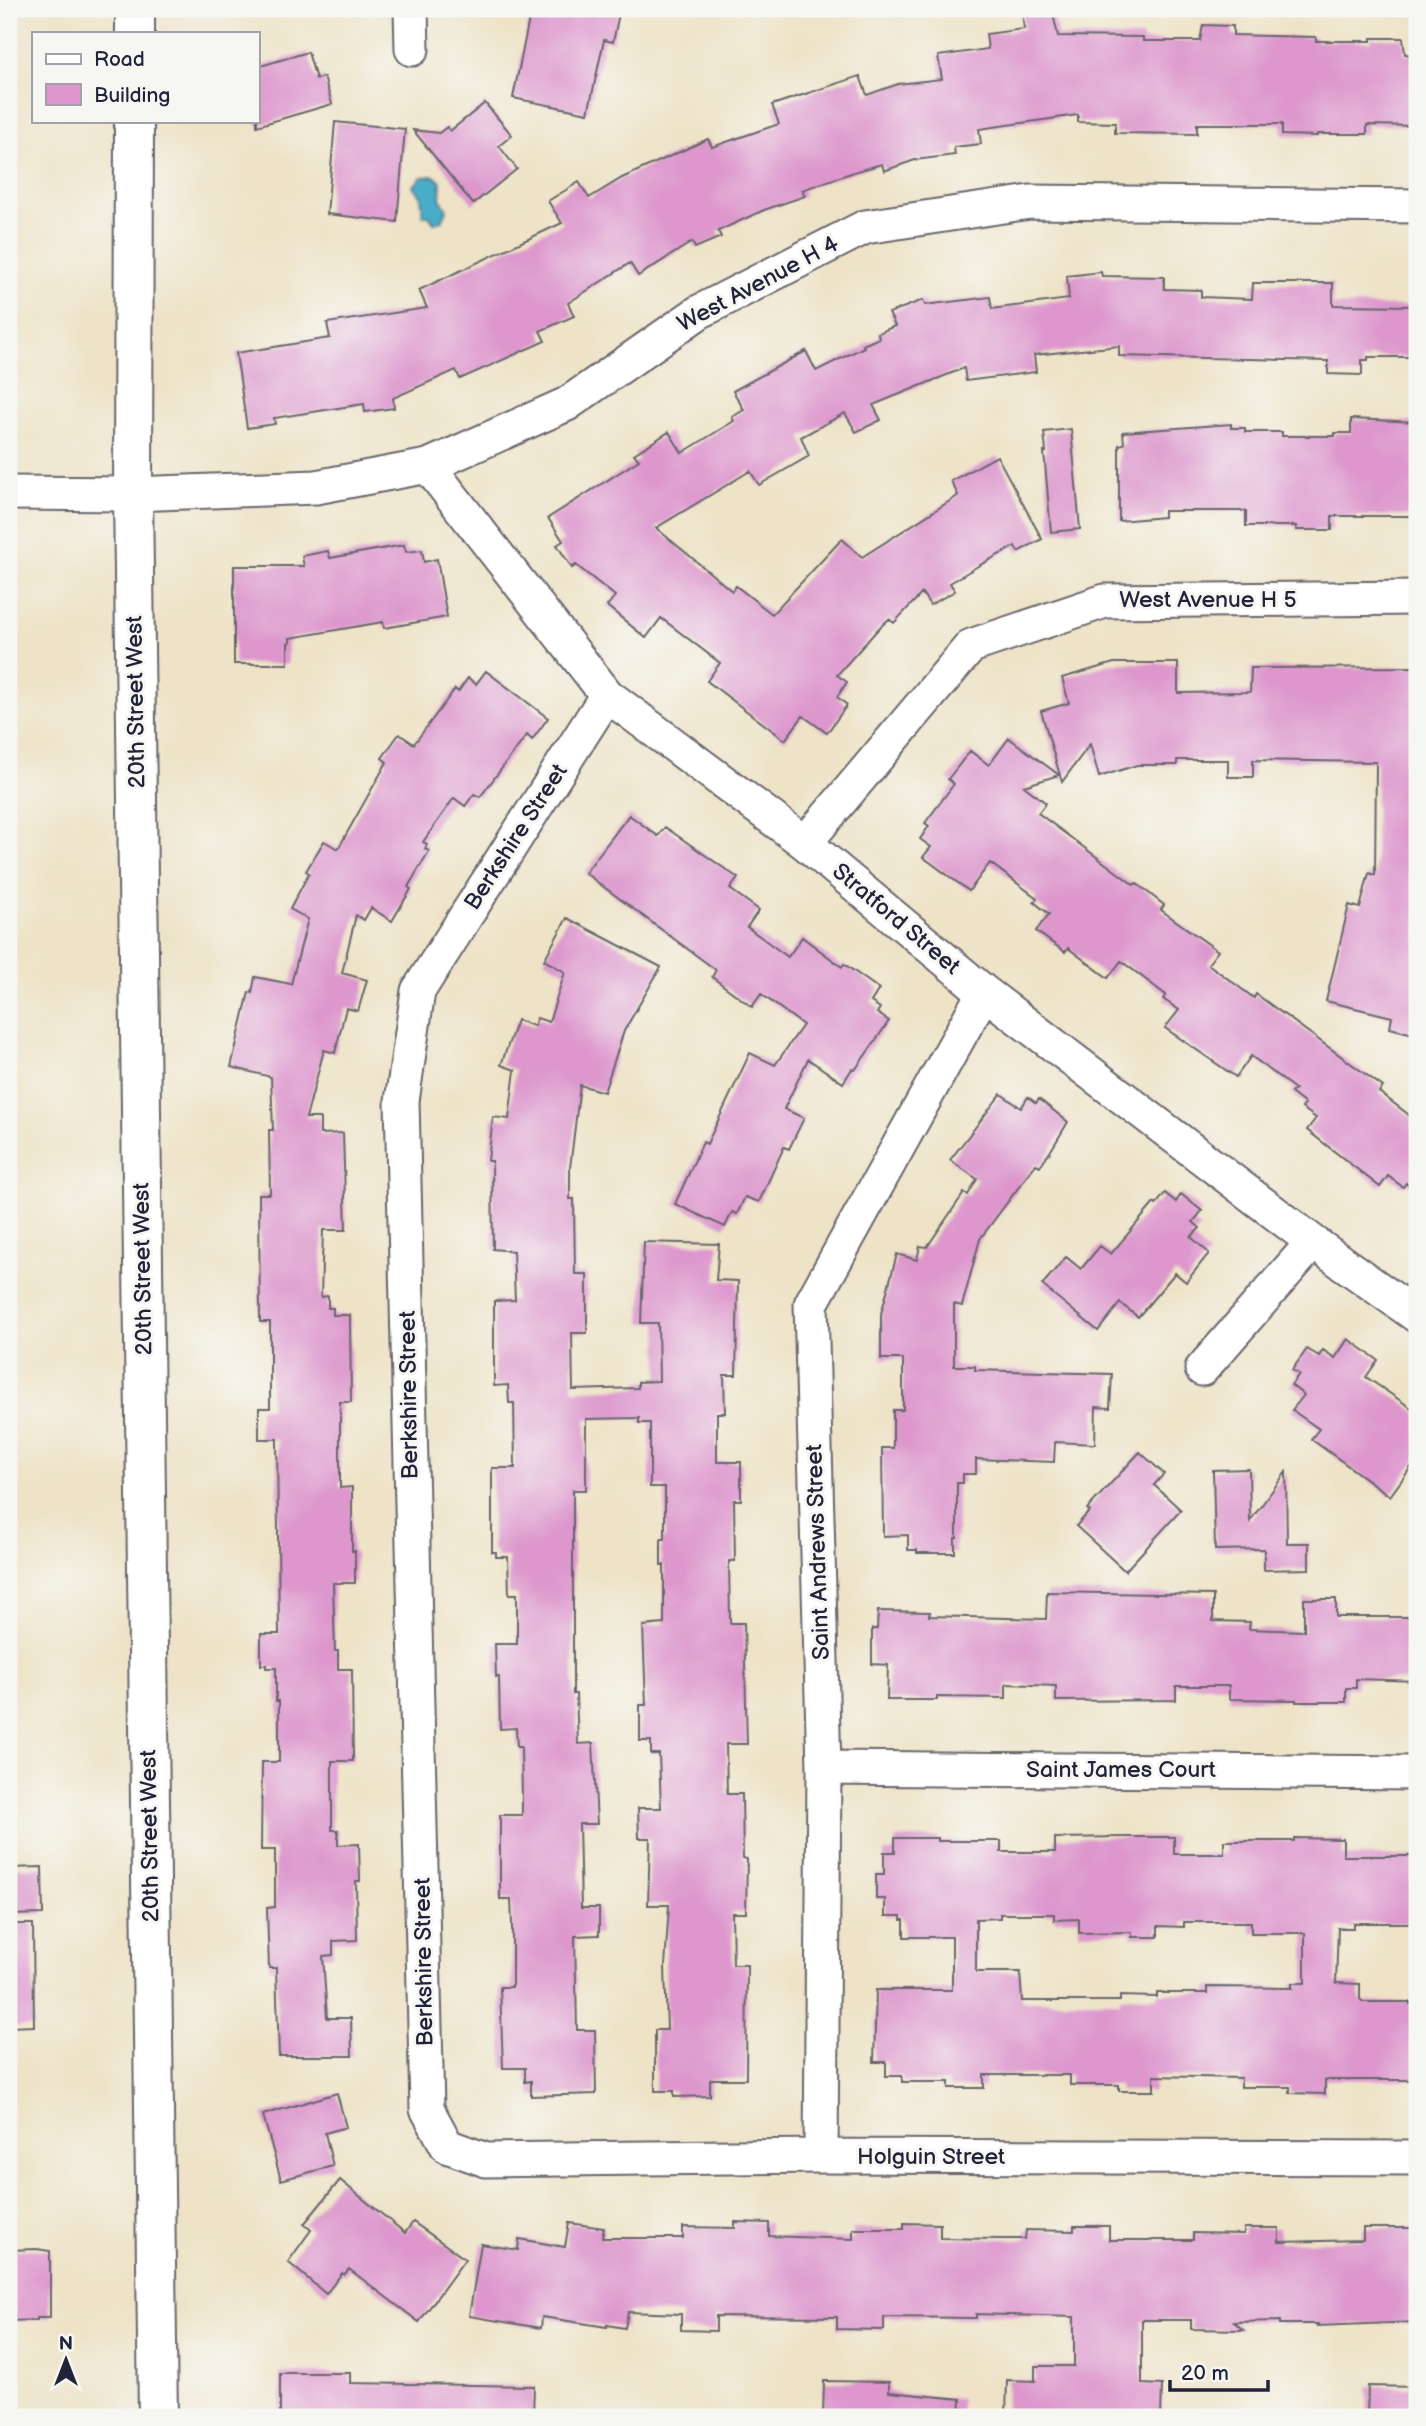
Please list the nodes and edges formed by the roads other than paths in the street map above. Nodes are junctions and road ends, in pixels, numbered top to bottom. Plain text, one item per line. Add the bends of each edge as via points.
1 (135, 9) edge
2 (411, 9) edge
3 (135, 32) edge
4 (412, 48) dead end
5 (134, 122) edge
6 (1417, 206) edge
7 (428, 466) junction
8 (9, 493) edge
9 (134, 495) junction
10 (1417, 598) edge
11 (607, 695) junction
12 (805, 843) junction
13 (984, 992) junction
14 (1313, 1242) junction
15 (1417, 1316) edge
16 (1202, 1369) dead end
17 (824, 1768) junction
18 (1417, 1773) edge
19 (447, 2146) joint
20 (821, 2156) junction
21 (1417, 2158) edge
22 (158, 2417) edge

1 - 3 main road
2 - 4 street
5 - 9 main road, 20th Street West
6 - 7 street, West Avenue H 4 via 1030,202 865,227 699,312 567,404
7 - 9 street, West Avenue H 4 via 317,487
7 - 11 street, Stratford Street
8 - 9 street, West Avenue H 4
9 - 22 main road, 20th Street West
10 - 12 street, West Avenue H 5 via 1105,601 971,646
11 - 12 street, Stratford Street
11 - 19 street, Berkshire Street via 418,991 402,1101 427,2109
12 - 13 street, Stratford Street
13 - 14 street, Stratford Street
13 - 17 street, Saint Andrews Street via 811,1304
14 - 15 street, Stratford Street
14 - 16 street
17 - 18 street, Saint James Court
17 - 20 street, Saint Andrews Street
19 - 20 street, Holguin Street via 485,2160
20 - 21 street, Holguin Street

